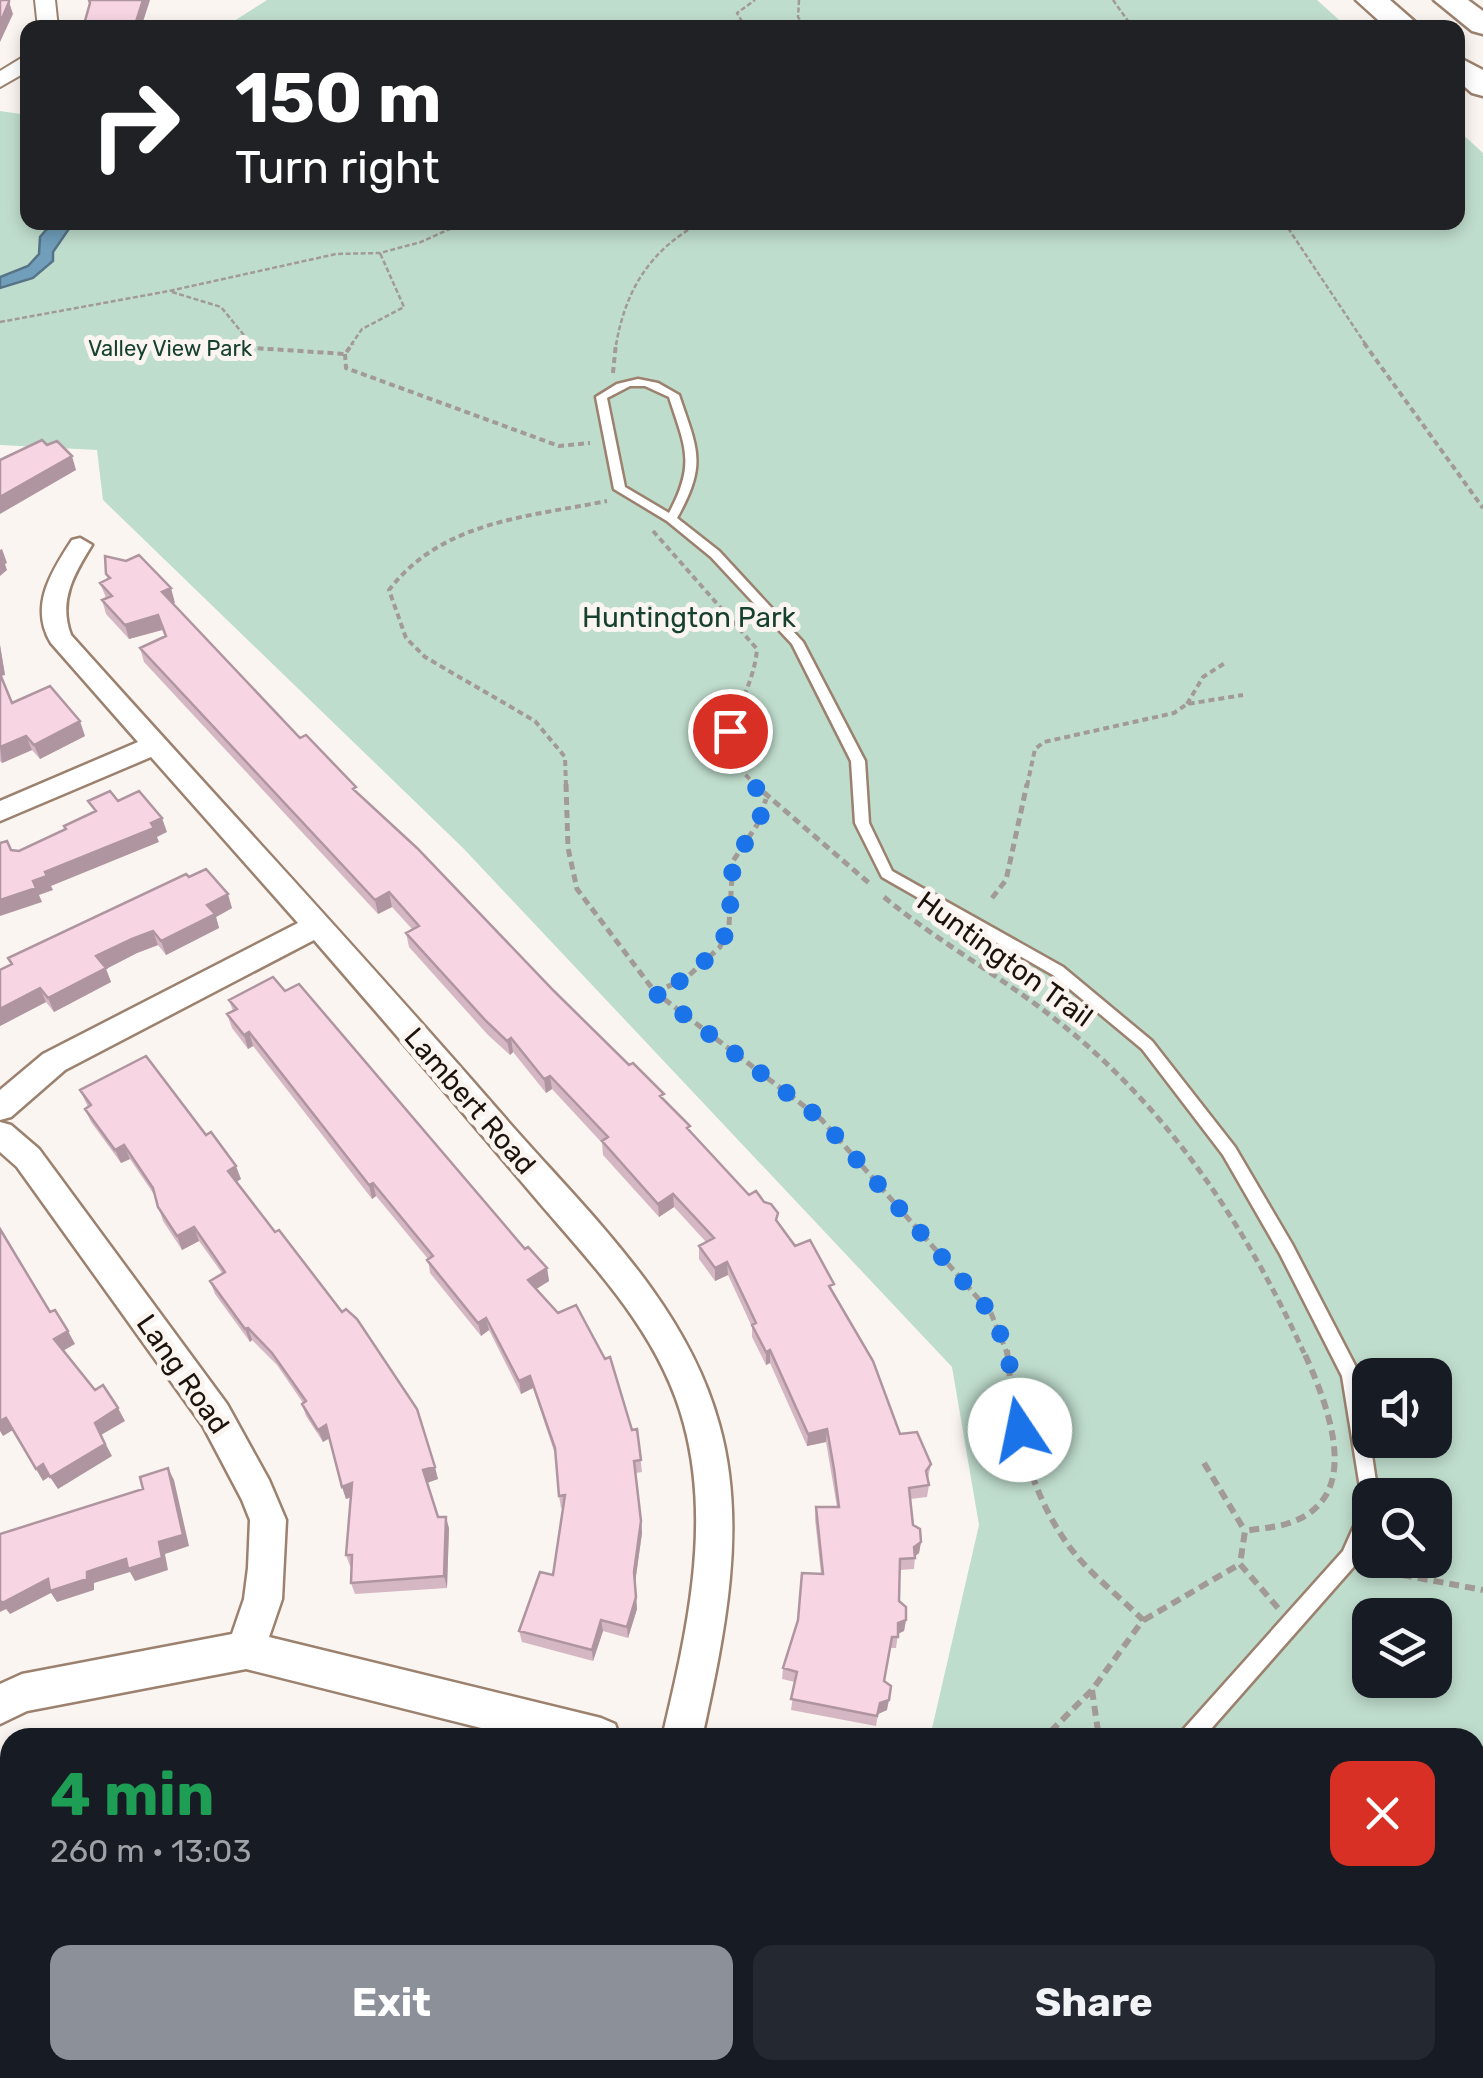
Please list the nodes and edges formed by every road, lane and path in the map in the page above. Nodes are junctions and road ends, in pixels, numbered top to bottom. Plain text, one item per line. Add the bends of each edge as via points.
1 (755, 0) edge
2 (1112, 0) edge
3 (1371, 0) edge
4 (1449, 0) edge
5 (742, 20) edge
6 (1128, 20) edge
7 (1397, 20) edge
8 (1483, 25) edge
9 (20, 66) edge
10 (0, 82) edge
11 (447, 230) edge
12 (686, 230) edge
13 (1289, 230) edge
14 (380, 254) junction
15 (169, 291) junction
16 (0, 322) edge
17 (345, 354) junction
18 (618, 384) junction
19 (610, 441) junction
20 (622, 505) dead end
21 (1483, 508) edge
22 (643, 519) dead end
23 (671, 519) junction
24 (80, 545) dead end
25 (1225, 663) dead end
26 (1244, 694) dead end
27 (1187, 704) junction
28 (154, 746) junction
29 (766, 798) junction
30 (0, 812) edge
31 (870, 884) dead end
32 (884, 896) dead end
33 (992, 898) dead end
34 (319, 925) junction
35 (654, 992) junction
36 (0, 1108) edge
37 (0, 1134) edge
38 (1204, 1464) dead end
39 (1366, 1478) edge
40 (1245, 1531) junction
41 (1352, 1552) edge
42 (1350, 1557) junction
43 (1240, 1564) junction
44 (1483, 1590) edge
45 (1143, 1620) junction
46 (1290, 1622) junction
47 (246, 1650) junction
48 (1092, 1690) junction
49 (0, 1704) edge
50 (561, 1728) edge
51 (684, 1728) edge
52 (1054, 1728) edge
53 (1098, 1728) edge
54 (1198, 1728) edge

1 - 5 path via 737,12
2 - 6 path
3 - 7 highway
4 - 8 highway
9 - 10 street
11 - 14 path
12 - 18 path via 650,256 625,296 615,342
13 - 21 path
14 - 15 path via 336,254
14 - 17 path via 404,307 362,329
15 - 16 path
15 - 17 path via 221,307 254,348
17 - 19 path via 346,368 559,446
18 - 19 lane via 601,397
18 - 23 lane via 650,382 674,395 695,465
19 - 23 lane via 620,489
20 - 35 path via 610,500 453,537 402,568 389,590 406,638 535,721 565,757 568,848 577,889
22 - 29 path via 757,649 758,665 739,701 730,748 740,772
23 - 39 lane via 797,642 858,762 862,823 887,874 1058,971 1147,1046 1229,1151 1351,1375
24 - 28 street, Lambert Road via 56,587 55,629
25 - 27 path via 1203,678
26 - 27 path
27 - 33 path via 1035,749 1006,880
28 - 30 street
28 - 34 street, Lambert Road
29 - 31 path
29 - 35 path via 758,825 733,861 729,925 720,947 685,979
32 - 40 path, Huntington Trail via 1053,1017 1135,1091 1215,1190 1268,1274 1322,1392 1336,1458 1329,1494 1294,1522
34 - 36 street via 54,1062
34 - 51 street, Lambert Road via 665,1333 689,1382 713,1471 718,1523 715,1574
35 - 45 path via 821,1119 991,1313 1007,1349 1012,1402 1034,1485 1067,1544
37 - 47 street, Lang Road via 28,1158 244,1465 268,1520 263,1599
38 - 40 path
40 - 43 path
41 - 42 lane
42 - 44 path
42 - 46 lane
43 - 45 path
43 - 46 path
45 - 48 path
46 - 54 lane
47 - 49 street via 22,1693
47 - 50 street
48 - 52 path
48 - 53 path

